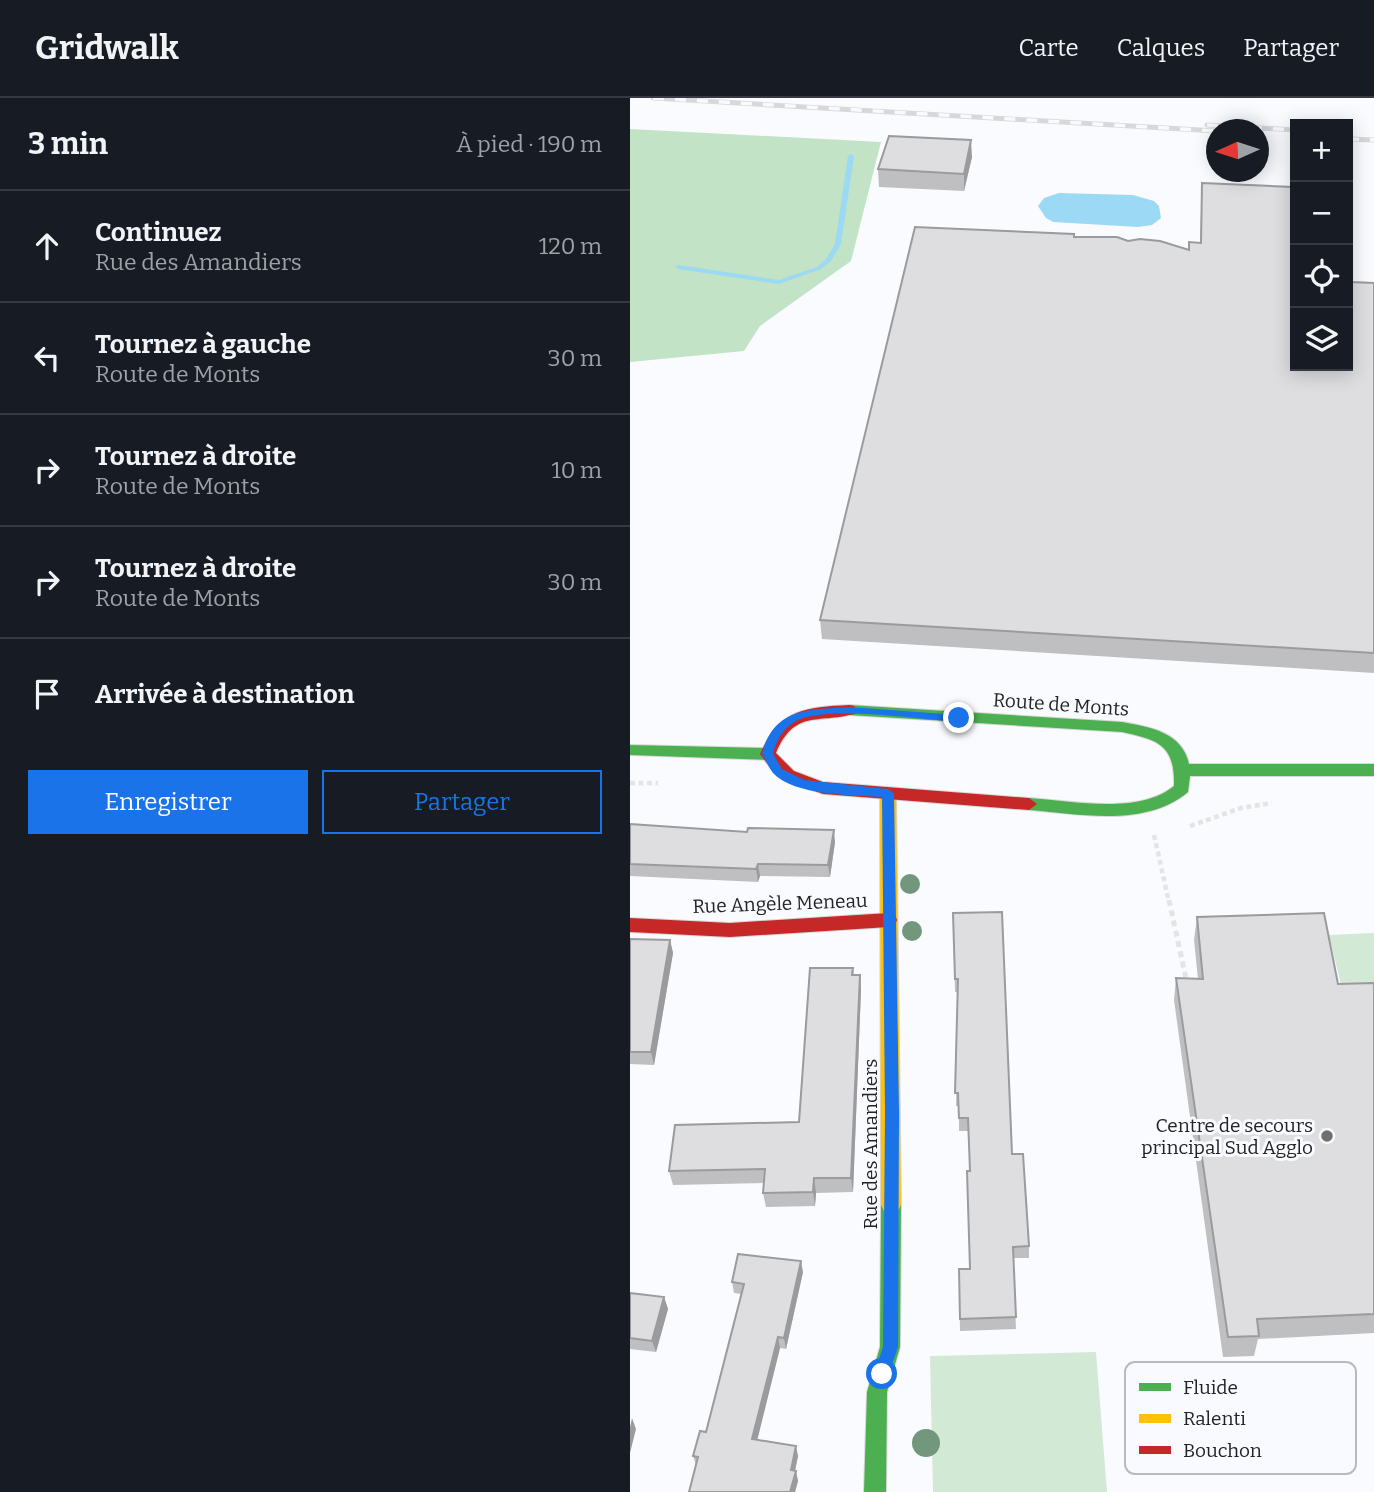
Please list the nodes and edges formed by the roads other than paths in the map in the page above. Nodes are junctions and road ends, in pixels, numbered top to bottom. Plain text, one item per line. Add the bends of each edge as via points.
1 (630, 750) edge
2 (768, 754) junction
3 (1185, 770) junction
4 (1374, 770) edge
5 (888, 793) junction
6 (889, 920) junction
7 (630, 925) edge
8 (875, 1492) edge

1 - 2 main road
2 - 3 main road, Route de Monts via 772,738 800,715 849,710 1122,727 1168,741 1182,755
2 - 5 main road via 778,772 802,784
3 - 4 main road
3 - 5 main road via 1182,788 1166,801 1099,810
5 - 6 main road, Rue des Amandiers
6 - 7 main road, Rue Angèle Meneau via 730,930
6 - 8 main road, Rue des Amandiers via 890,1347 877,1392

